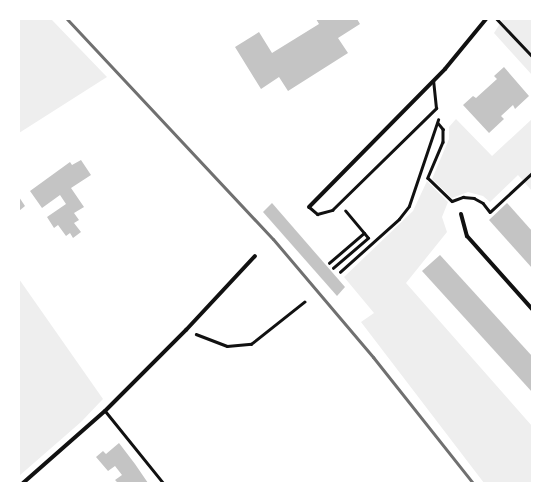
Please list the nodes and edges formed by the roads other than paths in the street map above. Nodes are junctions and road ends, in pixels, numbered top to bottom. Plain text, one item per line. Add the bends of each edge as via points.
1 (486, 19) edge
2 (433, 81) junction
3 (309, 207) joint
4 (461, 214) dead end
5 (255, 256) dead end
6 (532, 309) edge
7 (105, 411) junction
8 (22, 483) edge
9 (164, 483) edge

1 - 2 street via 462,51
2 - 3 street
2 - 3 lane via 436,108 339,204 322,214 317,214
4 - 6 street via 467,236
5 - 7 street
7 - 8 street
7 - 9 lane

